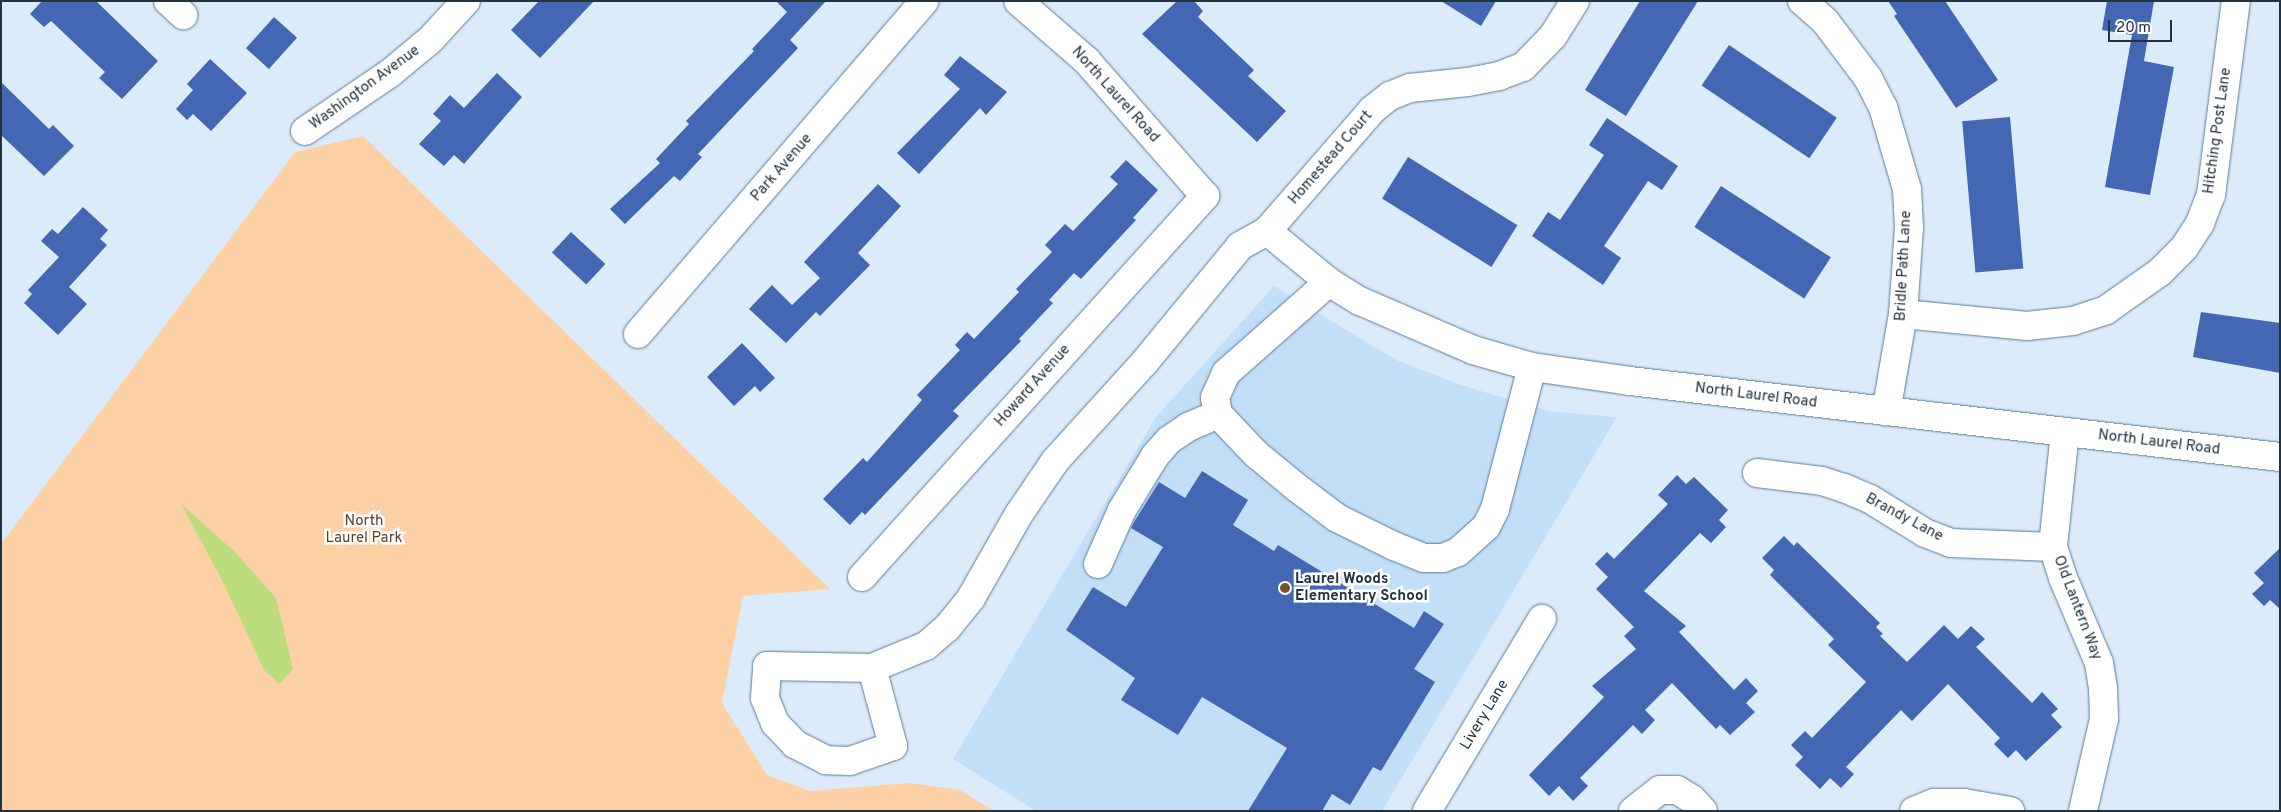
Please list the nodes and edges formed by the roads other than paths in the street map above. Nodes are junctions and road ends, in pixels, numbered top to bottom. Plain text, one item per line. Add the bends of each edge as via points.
1 (466, 1) edge
2 (924, 1) edge
3 (1018, 1) edge
4 (1575, 1) edge
5 (1802, 1) edge
6 (2236, 1) edge
7 (304, 132) dead end
8 (1205, 196) joint
9 (1267, 231) junction
10 (1329, 282) junction
11 (1903, 314) junction
12 (638, 334) dead end
13 (1532, 367) junction
14 (1886, 412) junction
15 (1218, 414) junction
16 (2065, 432) junction
17 (2280, 457) edge
18 (1758, 473) dead end
19 (2054, 547) junction
20 (1098, 564) dead end
21 (862, 577) dead end
22 (1542, 619) dead end
23 (872, 668) junction
24 (1427, 811) edge
25 (1633, 811) edge
26 (1703, 811) edge
27 (1914, 811) edge
28 (2010, 811) edge
29 (2083, 811) edge

1 - 7 street, Washington Avenue via 430,40 396,68
2 - 12 street, Park Avenue
3 - 8 street, North Laurel Road via 1087,60
4 - 9 street, Homestead Court via 1553,36 1522,66 1476,80 1410,88 1384,101 1341,144
5 - 11 street, Bridle Path Lane via 1825,20 1850,50 1883,107 1896,146 1907,189 1909,227
6 - 11 street, Hitching Post Lane via 2211,195 2200,223 2184,248 2160,272 2106,310 2073,321 2027,326
8 - 21 street, Howard Avenue
9 - 10 street, North Laurel Road
9 - 23 street via 1240,246 1144,363 1055,461 1019,514 964,608 947,628 926,646
10 - 13 street, North Laurel Road via 1410,325 1473,350
10 - 15 street via 1226,372 1215,398
11 - 14 street, Bridle Path Lane
13 - 14 street, North Laurel Road
13 - 15 street via 1495,509 1486,527 1474,540 1443,558 1424,558 1338,518 1256,454
14 - 16 street, North Laurel Road
15 - 20 street via 1169,440 1156,456 1122,510
16 - 17 street, North Laurel Road
16 - 19 street, Old Lantern Way
18 - 19 street, Brandy Lane via 1822,481 1844,488 1870,498 1925,533 1951,543
19 - 29 street, Old Lantern Way via 2063,578 2099,663 2103,689 2104,719
22 - 24 street, Livery Lane
23 - 23 street via 767,666 764,698 775,723 795,744 826,760 850,761 893,746
25 - 26 street via 1660,790 1678,790
27 - 28 street via 1934,803 1964,803

